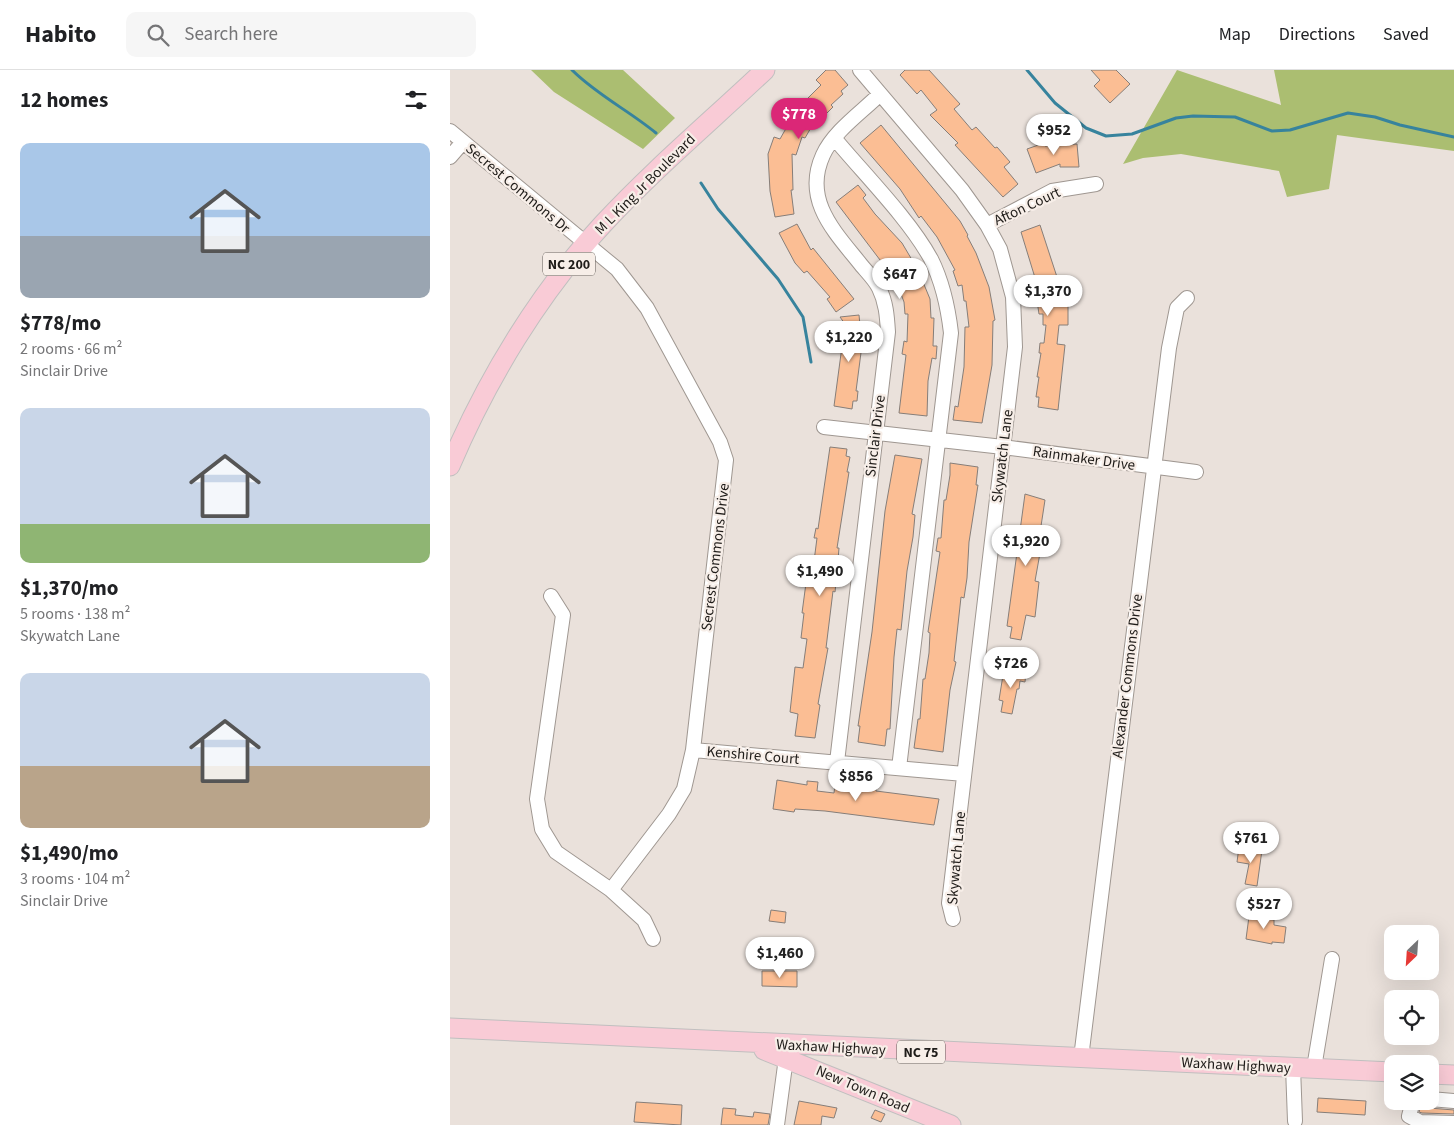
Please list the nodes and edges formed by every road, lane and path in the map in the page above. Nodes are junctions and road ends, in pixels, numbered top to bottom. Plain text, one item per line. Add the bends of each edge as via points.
1 (765, 70) edge
2 (860, 70) edge
3 (880, 94) junction
4 (450, 131) edge
5 (835, 139) junction
6 (463, 142) junction
7 (450, 157) edge
8 (1096, 184) dead end
9 (987, 225) junction
10 (585, 244) junction
11 (1187, 298) dead end
12 (824, 427) dead end
13 (876, 433) junction
14 (939, 439) junction
15 (1003, 446) junction
16 (450, 466) edge
17 (1153, 467) junction
18 (1196, 472) dead end
19 (551, 596) dead end
20 (693, 750) junction
21 (837, 762) junction
22 (899, 768) junction
23 (964, 774) junction
24 (612, 890) junction
25 (953, 919) dead end
26 (653, 939) dead end
27 (1332, 959) dead end
28 (450, 1028) edge
29 (746, 1044) junction
30 (786, 1058) junction
31 (1081, 1058) junction
32 (1293, 1067) junction
33 (1314, 1068) junction
34 (1384, 1072) edge
35 (1439, 1074) edge
36 (1454, 1075) edge
37 (1439, 1100) edge
38 (1454, 1101) edge
39 (1411, 1110) edge
40 (1295, 1121) dead end
41 (1454, 1123) edge
42 (777, 1125) edge
43 (950, 1125) edge

1 - 10 main road, M L King Jr Boulevard / NC 200 via 633,192
2 - 3 street, Skywatch Lane
3 - 5 street, Sinclair Drive
3 - 9 street, Skywatch Lane via 962,190
4 - 6 street, Secrest Commons Dr
5 - 13 street, Sinclair Drive via 823,155 816,184 818,201 827,223 878,286 886,307 888,332
5 - 14 street via 918,238 941,284 948,305 951,333
6 - 7 street
6 - 10 street, Secrest Commons Dr
8 - 9 street, Afton Court via 1052,191
9 - 15 street, Skywatch Lane via 1000,249 1013,297 1015,346
10 - 16 main road, M L King Jr Boulevard / NC 200 via 506,357
10 - 20 street, Secrest Commons Drive via 617,269 647,308 720,442 726,460
11 - 17 street, Alexander Commons Drive via 1177,308
12 - 13 street, Rainmaker Drive
13 - 14 street, Rainmaker Drive
13 - 21 street, Sinclair Drive
14 - 15 street, Rainmaker Drive
14 - 22 street
15 - 17 street, Rainmaker Drive
15 - 23 street, Skywatch Lane
17 - 18 street, Rainmaker Drive
17 - 31 street, Alexander Commons Drive
19 - 24 street via 563,615 537,799 542,829 556,852
20 - 21 street, Kenshire Court
20 - 24 street, Secrest Commons Drive via 684,789 670,814
21 - 22 street, Kenshire Court
22 - 23 street, Kenshire Court
23 - 25 street, Skywatch Lane via 950,903
24 - 26 street via 644,920
27 - 33 street
28 - 29 main road, Waxhaw Highway / NC 75
29 - 30 main road, New Town Road
29 - 31 main road, Waxhaw Highway / NC 75
30 - 42 street
30 - 43 main road, New Town Road
31 - 32 main road, Waxhaw Highway / NC 75
32 - 33 main road, Waxhaw Highway / NC 75
32 - 40 street
33 - 34 main road, Waxhaw Highway / NC 75
35 - 36 main road
37 - 38 street
39 - 41 street via 1409,1116 1420,1122

